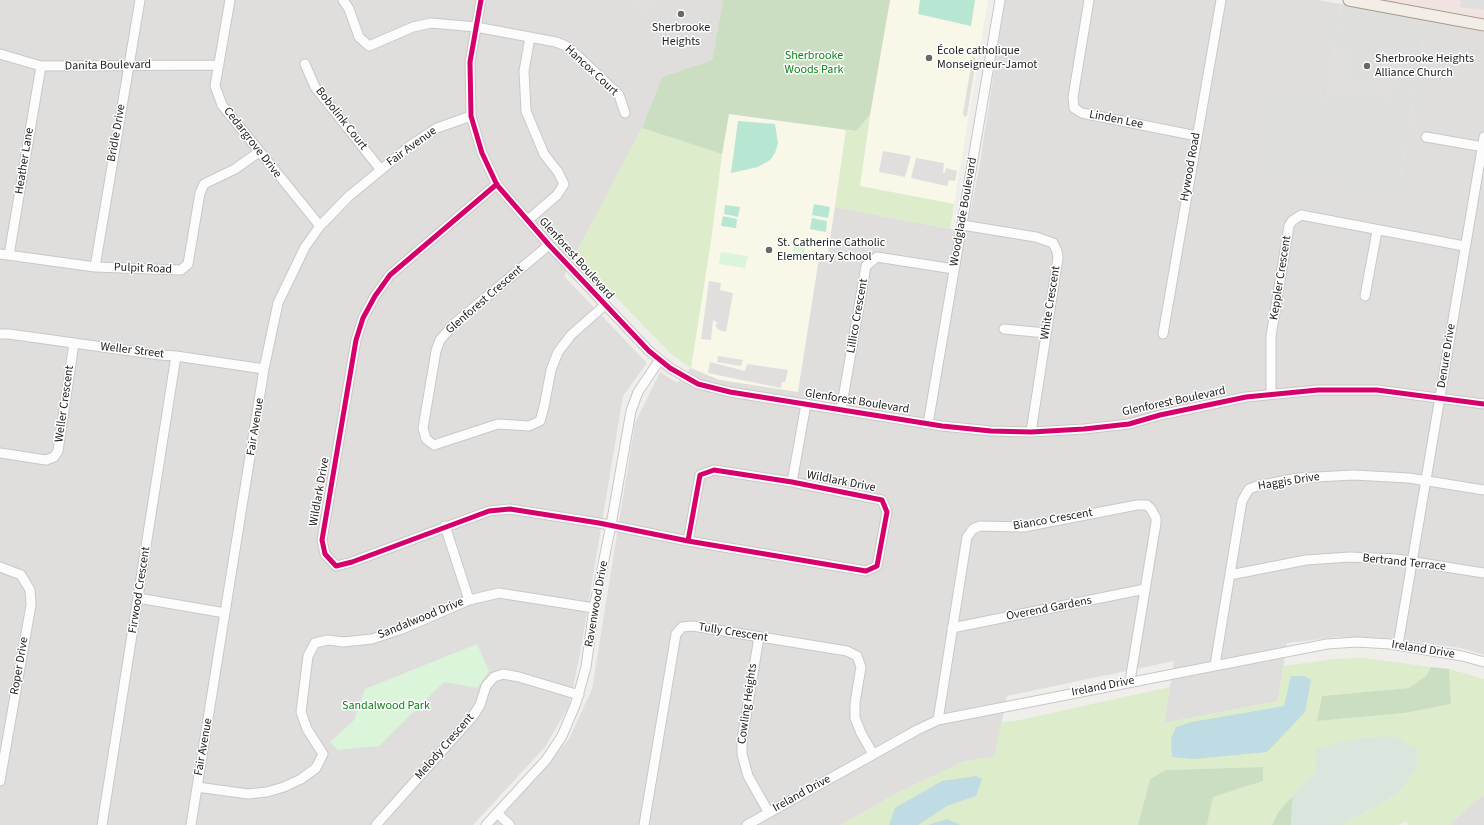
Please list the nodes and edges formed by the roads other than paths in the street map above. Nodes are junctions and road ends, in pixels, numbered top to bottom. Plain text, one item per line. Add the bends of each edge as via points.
1 (140, 0) edge
2 (230, 0) edge
3 (343, 0) edge
4 (481, 0) edge
5 (1000, 0) edge
6 (1089, 0) edge
7 (1221, 0) edge
8 (1350, 0) edge
9 (1484, 25) edge
10 (476, 27) junction
11 (530, 37) junction
12 (0, 54) edge
13 (305, 64) dead end
14 (219, 65) junction
15 (41, 66) junction
16 (128, 66) junction
17 (625, 113) dead end
18 (471, 116) junction
19 (1197, 136) junction
20 (1426, 137) dead end
21 (1484, 137) edge
22 (1483, 146) edge
23 (259, 152) junction
24 (381, 170) junction
25 (497, 184) junction
26 (528, 220) junction
27 (962, 225) junction
28 (320, 226) junction
29 (1377, 231) junction
30 (549, 245) junction
31 (1464, 246) junction
32 (5, 254) edge
33 (95, 267) junction
34 (954, 269) junction
35 (1364, 296) dead end
36 (605, 305) junction
37 (1004, 329) dead end
38 (1046, 333) junction
39 (0, 334) edge
40 (1163, 334) dead end
41 (74, 343) junction
42 (176, 356) junction
43 (659, 361) junction
44 (264, 369) junction
45 (1271, 393) junction
46 (1441, 397) junction
47 (806, 404) junction
48 (1484, 404) edge
49 (841, 410) junction
50 (928, 424) junction
51 (1031, 432) junction
52 (0, 453) edge
53 (1426, 480) junction
54 (792, 482) junction
55 (1484, 490) edge
56 (612, 525) junction
57 (445, 526) junction
58 (688, 541) junction
59 (1412, 562) junction
60 (0, 567) edge
61 (1484, 573) edge
62 (1230, 575) junction
63 (1146, 589) junction
64 (138, 598) junction
65 (469, 600) junction
66 (594, 608) junction
67 (225, 613) junction
68 (952, 628) junction
69 (759, 637) junction
70 (1398, 645) junction
71 (1484, 662) edge
72 (1215, 665) junction
73 (1130, 681) junction
74 (579, 695) junction
75 (938, 720) junction
76 (873, 754) junction
77 (0, 781) edge
78 (197, 787) junction
79 (497, 813) junction
80 (769, 813) junction
81 (102, 825) edge
82 (191, 825) edge
83 (376, 825) edge
84 (486, 825) edge
85 (510, 825) edge
86 (644, 825) edge
87 (747, 825) edge

1 - 16 street, Bridle Drive
2 - 14 street, Cedargrove Drive
3 - 10 street, Hancox Court via 350,9 359,37 369,46 413,26 432,23
4 - 10 street, Glenforest Boulevard
5 - 27 street, Woodglade Boulevard
6 - 19 street, Linden Lee via 1073,97 1074,108 1082,113
7 - 19 street, Hywood Road
8 - 9 main road
10 - 11 street, Hancox Court
10 - 18 street, Glenforest Boulevard via 469,72
11 - 17 street, Hancox Court via 566,46 619,95
11 - 26 street via 524,71 526,111 544,154 564,184 557,196
12 - 15 street, Danita Boulevard
13 - 24 street, Bobolink Court via 315,87
14 - 16 street, Danita Boulevard
14 - 23 street, Cedargrove Drive via 215,86 222,105
15 - 16 street, Danita Boulevard
15 - 32 street, Heather Lane
16 - 33 street, Bridle Drive
18 - 24 street, Fair Avenue via 437,128
18 - 25 street, Glenforest Boulevard via 482,152
19 - 40 street, Hywood Road
20 - 22 street
21 - 22 street, Denure Drive
22 - 31 street, Denure Drive
23 - 28 street, Cedargrove Drive
23 - 33 street, Pulpit Road via 235,169 204,184 200,193 188,264 181,270
24 - 28 street, Fair Avenue via 348,197
25 - 26 street, Glenforest Boulevard
25 - 57 street, Wildlark Drive via 390,275 363,318 356,340 322,540 325,554 336,566
26 - 30 street, Glenforest Boulevard
27 - 34 street, Woodglade Boulevard
27 - 38 street, White Crescent via 1036,237 1053,244 1058,258
28 - 44 street, Fair Avenue via 305,247 278,303
29 - 31 street, Keppler Crescent
29 - 35 street
29 - 45 street, Keppler Crescent via 1301,214 1292,221 1289,226 1271,336
30 - 36 street, Glenforest Boulevard
30 - 36 street, Glenforest Crescent via 455,323 440,340 423,428 426,439 434,445 498,424 529,426 540,421 551,370 558,352 571,335
31 - 46 street, Denure Drive
32 - 33 street, Pulpit Road
34 - 49 street, Lillico Crescent via 877,257 866,266
34 - 50 street, Woodglade Boulevard
36 - 43 street, Glenforest Boulevard
37 - 38 street
38 - 51 street, White Crescent
39 - 41 street, Weller Street
41 - 42 street, Weller Street
41 - 52 street, Weller Crescent via 58,451 54,457 46,460
42 - 44 street, Weller Street
42 - 64 street, Firwood Crescent
43 - 47 street, Glenforest Boulevard via 686,378 714,389
43 - 56 street, Ravenwood Drive via 638,392 631,411
44 - 67 street, Fair Avenue
45 - 46 street, Glenforest Boulevard via 1342,389
45 - 51 street, Glenforest Boulevard via 1174,412 1129,424
46 - 48 street, Glenforest Boulevard
46 - 53 street, Denure Drive
47 - 49 street, Glenforest Boulevard
47 - 54 street
49 - 50 street, Glenforest Boulevard
50 - 51 street, Glenforest Boulevard via 991,431
53 - 55 street, Haggis Drive
53 - 59 street, Denure Drive
53 - 62 street, Haggis Drive via 1381,475 1336,475 1298,478 1253,487 1246,492 1242,501
54 - 58 street, Wildlark Drive via 714,470 700,475
54 - 58 street, Wildlark Drive via 882,500 887,512 877,566 866,571
56 - 57 street, Wildlark Drive via 510,509 489,511
56 - 58 street, Wildlark Drive
56 - 66 street, Ravenwood Drive
57 - 65 street
59 - 61 street, Bertrand Terrace
59 - 62 street, Bertrand Terrace via 1372,558 1328,558
59 - 70 street, Denure Drive
60 - 77 street, Roper Drive via 21,575 30,590 31,605
62 - 72 street, Haggis Drive
63 - 68 street, Overend Gardens
63 - 68 street, Bianco Crescent via 1156,523 1155,513 1147,506 1137,505 1024,527 980,526 970,531 967,538
63 - 73 street, Bianco Crescent
64 - 67 street
64 - 81 street, Firwood Crescent
65 - 66 street, Sandalwood Drive via 499,593
65 - 78 street, Sandalwood Drive via 372,639 343,642 328,640 315,643 308,656 301,712 307,729 323,754 316,768 301,779 272,790 248,794
66 - 74 street, Ravenwood Drive via 586,667
67 - 78 street, Fair Avenue
68 - 75 street, Bianco Crescent
69 - 76 street, Tully Crescent via 848,651 857,656 861,667 855,718
69 - 80 street, Cowling Heights via 742,740 742,754 748,776
69 - 86 street, Tully Crescent via 693,626 678,630
70 - 71 street, Ireland Drive
70 - 72 street, Ireland Drive via 1357,642 1318,645
72 - 73 street, Ireland Drive
73 - 75 street, Ireland Drive
74 - 79 street, Ravenwood Drive via 552,752
74 - 83 street, Melody Crescent via 519,677 503,674 494,676 486,686 480,705 473,716
75 - 76 street, Ireland Drive
76 - 80 street, Ireland Drive
78 - 82 street, Fair Avenue
79 - 84 street, Ravenwood Drive
79 - 85 street
80 - 87 street, Ireland Drive

